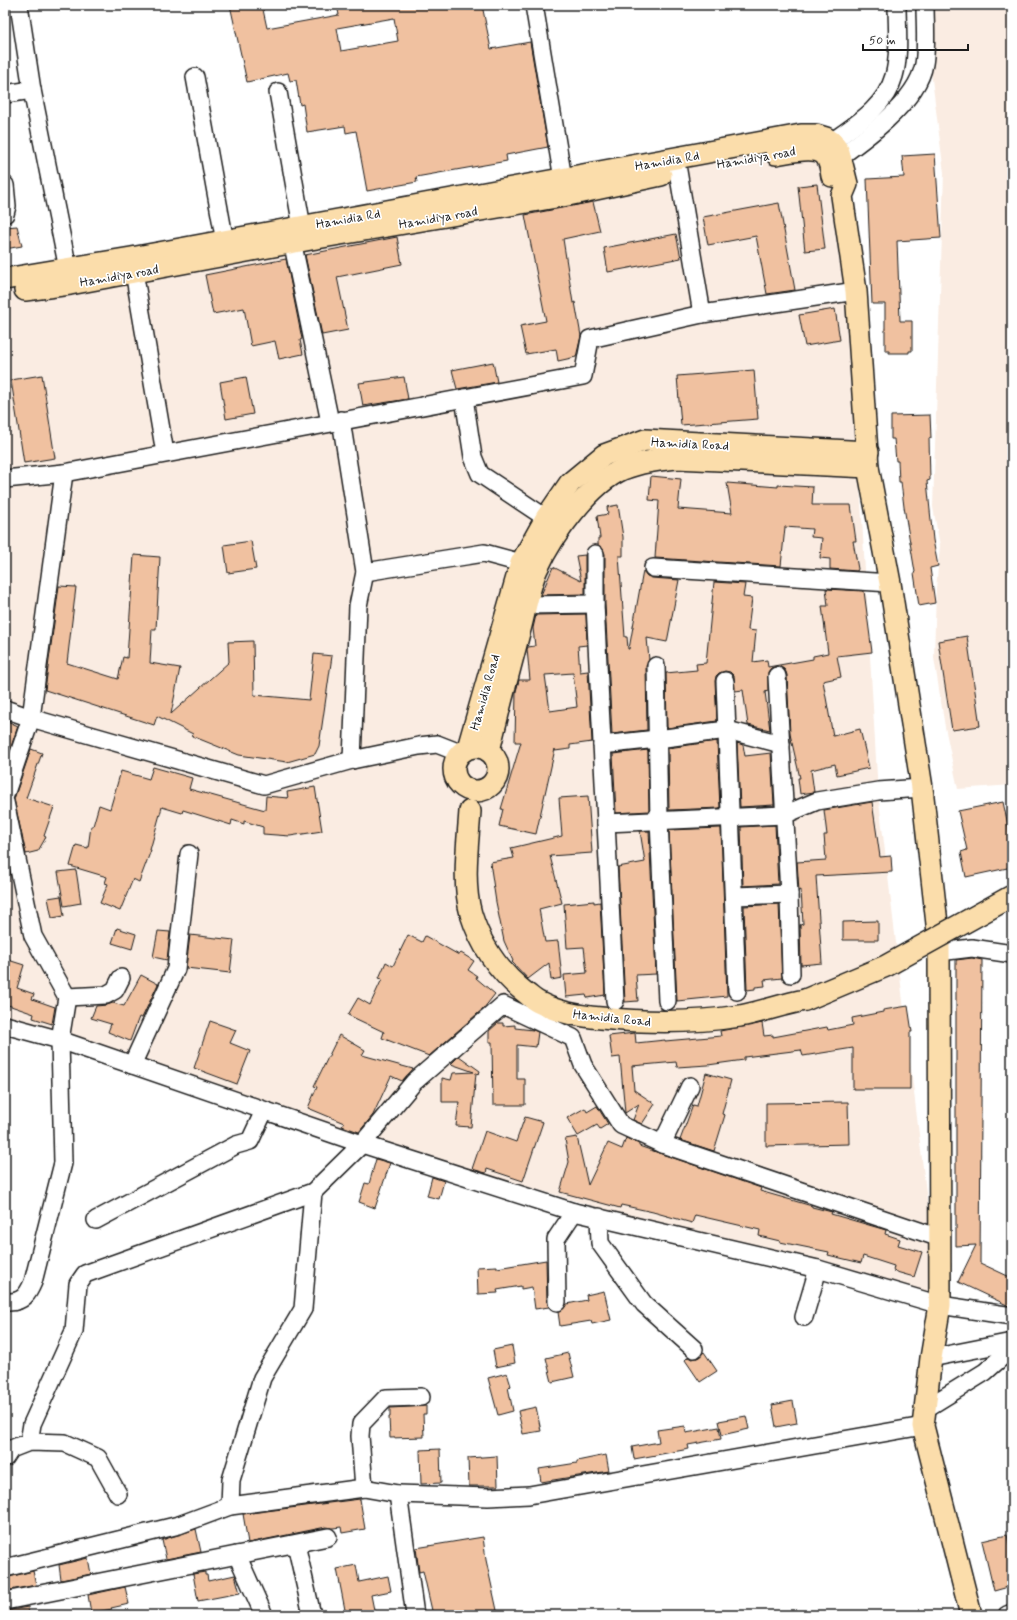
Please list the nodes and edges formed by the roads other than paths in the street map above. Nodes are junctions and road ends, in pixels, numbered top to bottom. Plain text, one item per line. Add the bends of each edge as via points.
1 (19, 5) edge
2 (534, 5) edge
3 (897, 5) edge
4 (925, 5) edge
5 (194, 77) dead end
6 (32, 90) junction
7 (278, 92) dead end
8 (5, 94) edge
9 (831, 153) junction
10 (678, 171) junction
11 (5, 185) edge
12 (566, 187) junction
13 (5, 214) edge
14 (294, 233) junction
15 (226, 248) junction
16 (132, 265) junction
17 (68, 269) junction
18 (5, 279) edge
19 (856, 291) junction
20 (5, 293) edge
21 (702, 314) junction
22 (464, 398) junction
23 (335, 421) junction
24 (637, 443) junction
25 (165, 453) junction
26 (868, 460) junction
27 (644, 463) junction
28 (64, 473) junction
29 (5, 479) edge
30 (546, 518) junction
31 (595, 554) dead end
32 (521, 563) junction
33 (653, 568) dead end
34 (365, 572) junction
35 (890, 583) junction
36 (595, 604) junction
37 (526, 605) junction
38 (656, 666) dead end
39 (777, 676) dead end
40 (725, 681) dead end
41 (5, 709) edge
42 (31, 718) junction
43 (727, 730) junction
44 (657, 739) junction
45 (781, 744) junction
46 (602, 745) junction
47 (464, 751) junction
48 (489, 751) junction
49 (352, 760) junction
50 (9, 774) edge
51 (461, 785) junction
52 (922, 788) junction
53 (485, 789) junction
54 (5, 795) edge
55 (5, 802) edge
56 (470, 811) junction
57 (784, 815) junction
58 (731, 817) junction
59 (659, 820) junction
60 (606, 823) junction
61 (189, 854) dead end
62 (789, 894) junction
63 (734, 896) junction
64 (1012, 896) edge
65 (939, 952) junction
66 (1012, 954) edge
67 (791, 974) dead end
68 (122, 978) dead end
69 (737, 991) dead end
70 (67, 997) junction
71 (615, 1001) dead end
72 (667, 1001) dead end
73 (5, 1025) edge
74 (60, 1040) junction
75 (132, 1066) junction
76 (690, 1086) dead end
77 (264, 1111) junction
78 (362, 1144) junction
79 (662, 1144) junction
80 (313, 1192) junction
81 (574, 1212) junction
82 (599, 1217) junction
83 (96, 1220) dead end
84 (940, 1238) junction
85 (818, 1269) junction
86 (9, 1302) dead end
87 (557, 1302) dead end
88 (940, 1305) junction
89 (1012, 1316) edge
90 (804, 1317) dead end
91 (1012, 1342) edge
92 (1012, 1348) edge
93 (694, 1349) dead end
94 (931, 1358) junction
95 (421, 1397) dead end
96 (924, 1417) junction
97 (29, 1442) junction
98 (5, 1458) edge
99 (364, 1488) junction
100 (118, 1494) dead end
101 (398, 1494) junction
102 (230, 1506) junction
103 (328, 1537) dead end
104 (296, 1544) junction
105 (237, 1555) junction
106 (5, 1568) edge
107 (5, 1601) edge
108 (1012, 1613) edge
109 (264, 1615) edge
110 (312, 1615) edge
111 (414, 1615) edge
112 (971, 1615) edge
113 (1007, 1615) edge

1 - 6 street
2 - 12 street
3 - 9 street via 896,60 888,91 880,103
4 - 9 street via 924,64 916,86 890,117 866,138
5 - 15 street
6 - 8 street
6 - 17 street
7 - 14 street
9 - 10 main road, Hamidiya road via 802,149
9 - 12 main road, Hamidia Rd via 826,138 816,134 801,135
9 - 19 main road via 833,184 842,196
10 - 12 main road, Hamidiya road
10 - 21 street
11 - 13 street
12 - 14 main road, Hamidiya road
14 - 15 main road, Hamidiya road
14 - 23 street
15 - 16 main road, Hamidiya road
16 - 17 main road
16 - 20 main road, Hamidiya road via 70,284
16 - 25 street
17 - 18 main road
19 - 21 street
19 - 26 main road
21 - 22 street via 590,339 583,376
22 - 23 street
22 - 30 street via 473,457 480,474
23 - 25 street
23 - 34 street
24 - 26 main road, Hamidia Road via 644,440
24 - 27 main road
24 - 30 main road, Hamidia Road via 604,455 570,483
25 - 28 street
26 - 27 main road, Hamidia Road via 676,458
26 - 35 main road
27 - 37 main road, Hamidia Road via 622,469 590,492 561,528 537,569
28 - 29 street
28 - 42 street
30 - 32 main road, Hamidia Road
31 - 36 street
32 - 34 street via 484,553
32 - 47 main road, Hamidia Road
33 - 35 street
34 - 49 street via 358,606
35 - 52 main road
36 - 37 street
36 - 46 street
37 - 48 main road, Hamidia Road
38 - 44 street
39 - 45 street
40 - 43 street
41 - 42 street
42 - 49 street via 264,785
42 - 50 street
43 - 44 street
43 - 45 street
43 - 58 street
44 - 46 street
44 - 59 street
45 - 57 street
46 - 60 street
47 - 48 main road via 476,746
47 - 49 street via 438,744
47 - 51 main road via 456,760 454,772
48 - 53 main road via 497,760 498,774
50 - 54 street
51 - 53 main road via 471,790
51 - 56 main road
52 - 57 street via 878,791 817,801
52 - 65 main road
53 - 56 main road
55 - 70 street via 33,936
56 - 64 main road, Hamidia Road, bridge via 466,885 471,913 482,942 498,967 519,988 539,1003 577,1015 634,1022 706,1020 742,1015 805,1000 886,966
57 - 58 street
57 - 62 street
58 - 59 street
58 - 63 street
59 - 60 street
59 - 72 street
60 - 71 street
61 - 75 street via 176,969
62 - 63 street
62 - 67 street
63 - 69 street
65 - 66 street via 972,948
65 - 84 main road
68 - 70 street via 115,990 106,995
70 - 74 street
73 - 74 street
74 - 75 street
74 - 86 street via 63,1163 33,1282 27,1296 17,1302
75 - 77 street
76 - 79 street
77 - 78 street
77 - 83 street via 250,1141 236,1145
78 - 79 street via 414,1082 503,1004 572,1038 583,1065 622,1125
78 - 80 street
78 - 81 street
79 - 84 street
80 - 97 street via 85,1274 78,1284 74,1331 32,1424
80 - 102 street via 303,1309 262,1378 231,1480
81 - 82 street
81 - 87 street via 556,1240
82 - 85 street
82 - 93 street via 600,1243 644,1304
84 - 88 main road
85 - 88 street
85 - 90 street
88 - 89 street
88 - 94 main road
91 - 94 street
92 - 96 street via 985,1372
94 - 96 main road
95 - 99 street via 386,1398 361,1424
96 - 101 street via 529,1495 488,1497
96 - 112 main road
97 - 98 street via 11,1449
97 - 100 street via 65,1443 98,1458
99 - 101 street
99 - 102 street
101 - 111 street
102 - 106 street via 179,1525
103 - 104 street
104 - 105 street
104 - 110 street
105 - 107 street
105 - 109 street
108 - 113 street

